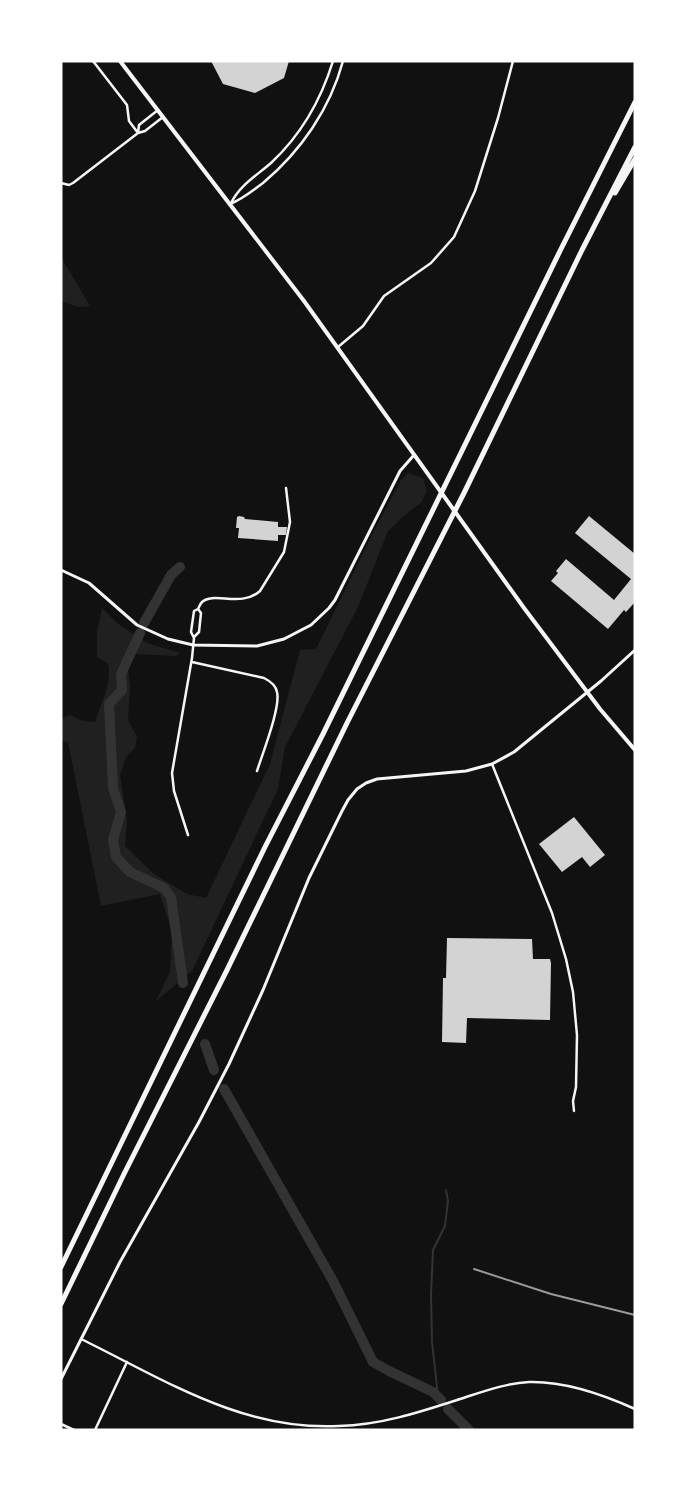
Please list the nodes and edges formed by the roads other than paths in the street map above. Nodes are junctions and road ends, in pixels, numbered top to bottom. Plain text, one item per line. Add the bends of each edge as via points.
1 (93, 61) edge
2 (120, 61) edge
3 (333, 61) edge
4 (343, 61) edge
5 (513, 61) edge
6 (635, 102) edge
7 (158, 110) junction
8 (163, 117) junction
9 (138, 133) junction
10 (635, 147) edge
11 (635, 159) edge
12 (61, 183) edge
13 (230, 204) junction
14 (582, 250) junction
15 (338, 347) junction
16 (414, 455) junction
17 (286, 488) dead end
18 (61, 570) edge
19 (198, 609) junction
20 (194, 638) junction
21 (193, 646) junction
22 (635, 650) edge
23 (192, 662) junction
24 (587, 692) junction
25 (635, 750) edge
26 (492, 764) junction
27 (257, 771) dead end
28 (188, 835) dead end
29 (574, 1111) dead end
30 (61, 1267) edge
31 (61, 1304) edge
32 (81, 1339) junction
33 (127, 1362) junction
34 (61, 1379) edge
35 (635, 1409) edge
36 (61, 1424) edge
37 (74, 1430) edge
38 (95, 1430) edge

1 - 9 street via 127,105 129,122
2 - 7 main road
3 - 13 street via 323,91 300,130 271,162 237,190
4 - 13 street via 326,106 296,151 243,199
5 - 15 street via 475,191 454,237 431,263 384,296 363,326
6 - 30 highway via 265,847
7 - 8 main road
7 - 9 street via 139,125
8 - 9 street
8 - 13 main road
9 - 12 street via 73,183
10 - 14 highway
11 - 14 highway
13 - 15 main road
14 - 31 highway
15 - 16 main road
16 - 21 street via 400,471 338,594 311,625 284,639 257,646
16 - 24 main road
17 - 19 street via 290,522 284,552 260,591 240,600 210,598
18 - 21 street via 89,583 137,626
19 - 20 street via 194,611
19 - 20 street via 201,613 199,632
20 - 21 street
21 - 23 street
22 - 24 street
23 - 27 street via 264,678 276,690 274,720
23 - 28 street via 172,773 174,792
24 - 25 main road
24 - 26 street via 514,752
26 - 29 street via 552,913 566,959 577,1035
26 - 32 street via 466,771 377,779 362,786 348,800 309,878 263,990 200,1122 120,1262
32 - 33 street
32 - 34 street
33 - 35 street via 220,1407 296,1425 382,1422 500,1386 530,1382 569,1386
33 - 38 street
36 - 37 street

